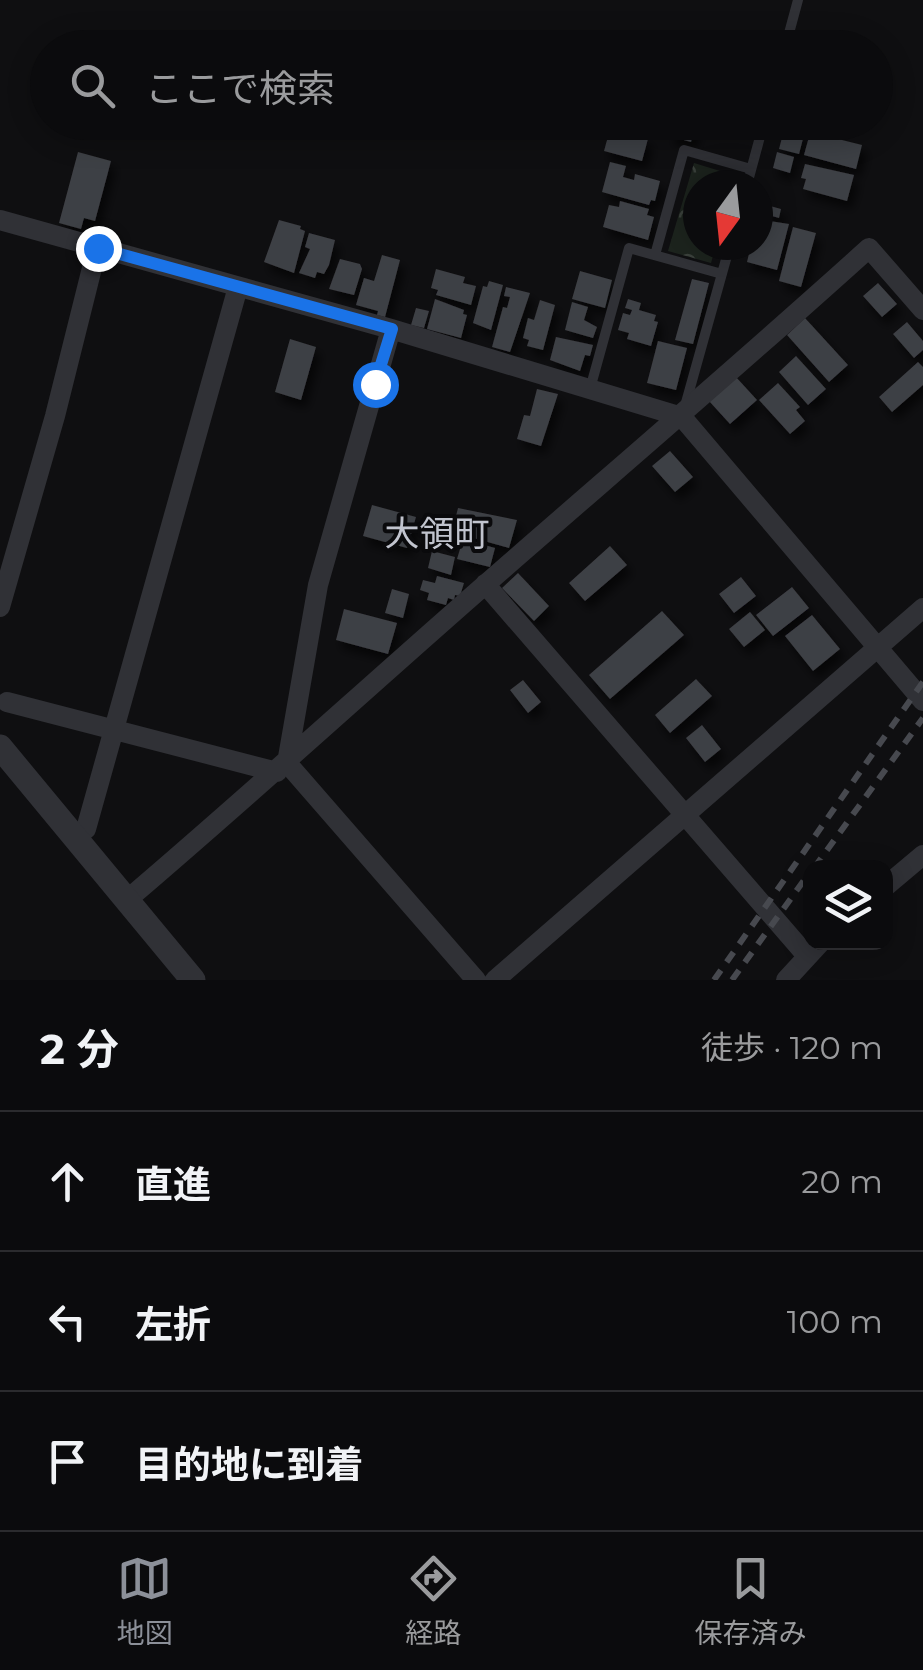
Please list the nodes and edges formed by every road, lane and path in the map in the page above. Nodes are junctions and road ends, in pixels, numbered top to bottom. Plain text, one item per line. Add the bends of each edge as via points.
1 (798, 0) edge
2 (790, 30) edge
3 (759, 140) edge
4 (751, 169) joint
5 (0, 220) edge
6 (98, 248) junction
7 (654, 255) junction
8 (726, 260) edge
9 (722, 274) junction
10 (238, 287) junction
11 (923, 310) edge
12 (392, 329) junction
13 (590, 389) junction
14 (682, 416) junction
15 (485, 584) junction
16 (0, 607) edge
17 (923, 608) edge
18 (879, 650) junction
19 (8, 702) dead end
20 (923, 702) edge
21 (114, 729) junction
22 (0, 746) edge
23 (282, 767) junction
24 (684, 813) junction
25 (76, 837) junction
26 (923, 855) edge
27 (893, 880) edge
28 (128, 900) junction
29 (803, 937) edge
30 (813, 950) edge
31 (192, 980) edge
32 (476, 980) edge
33 (495, 980) edge
34 (786, 980) edge

1 - 2 lane
3 - 4 lane
4 - 7 lane via 684,150
5 - 6 street
6 - 10 street
6 - 16 street
7 - 9 lane
7 - 13 lane via 629,248
8 - 9 lane
9 - 14 lane
10 - 12 street
10 - 21 street
11 - 14 street via 868,248
12 - 13 street
12 - 23 street via 318,584
13 - 14 street
14 - 15 street
14 - 18 street
15 - 23 street
15 - 24 street
17 - 18 street
18 - 20 street
18 - 24 street
19 - 21 street
21 - 23 street
21 - 25 street via 86,828
22 - 25 street
23 - 28 street
23 - 32 street
24 - 29 street
24 - 33 street
25 - 28 street
26 - 27 street
28 - 31 street
30 - 34 street

